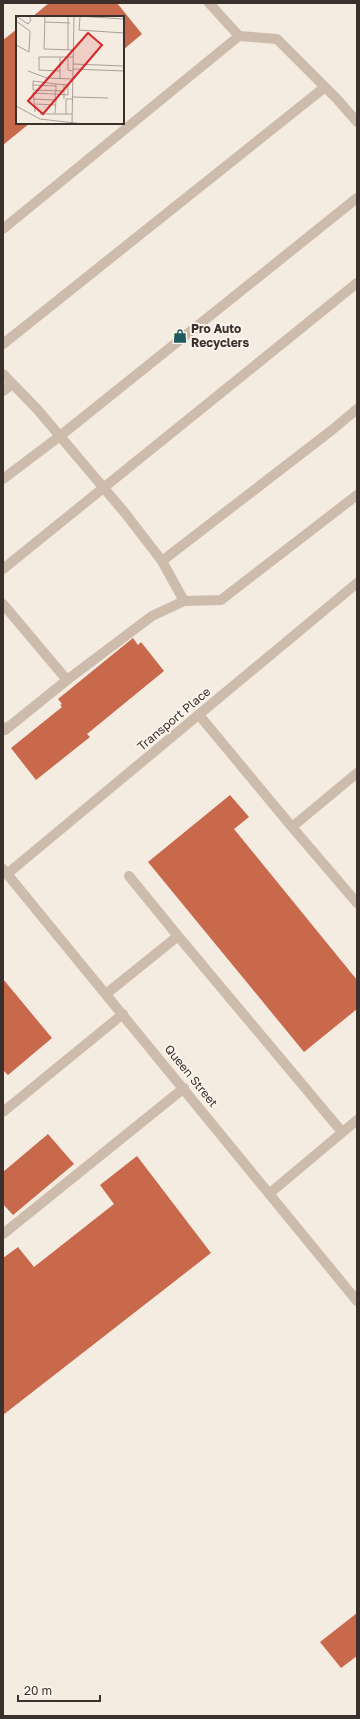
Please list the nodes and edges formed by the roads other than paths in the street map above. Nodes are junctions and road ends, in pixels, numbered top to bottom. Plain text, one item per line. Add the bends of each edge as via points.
1 (209, 3) edge
2 (239, 36) junction
3 (325, 87) junction
4 (357, 122) edge
5 (357, 198) edge
6 (3, 228) edge
7 (357, 282) edge
8 (3, 344) edge
9 (3, 374) edge
10 (12, 384) junction
11 (3, 391) edge
12 (357, 409) edge
13 (60, 436) junction
14 (3, 478) edge
15 (103, 487) junction
16 (357, 495) edge
17 (162, 561) junction
18 (3, 569) edge
19 (357, 583) edge
20 (184, 601) junction
21 (3, 604) edge
22 (67, 680) junction
23 (199, 715) junction
24 (4, 730) edge
25 (357, 773) edge
26 (292, 827) junction
27 (5, 872) edge
28 (129, 876) dead end
29 (357, 903) edge
30 (178, 936) junction
31 (106, 994) junction
32 (123, 1014) junction
33 (184, 1088) junction
34 (3, 1112) edge
35 (357, 1120) edge
36 (342, 1132) junction
37 (270, 1193) junction
38 (3, 1234) edge
39 (357, 1301) edge

1 - 2 street
2 - 3 street via 277,39
2 - 6 street
3 - 4 street
3 - 8 street
5 - 13 street
7 - 15 street
9 - 10 street
10 - 11 street
10 - 13 street
12 - 17 street
13 - 14 street
13 - 15 street
15 - 17 street
15 - 18 street
16 - 20 street via 221,600
17 - 20 street
19 - 23 street, Transport Place
20 - 22 street via 152,616
21 - 22 street
22 - 24 street
23 - 26 street
23 - 27 street, Transport Place
25 - 26 street
26 - 29 street
27 - 31 street, Queen Street
28 - 30 street
30 - 31 street
30 - 36 street
31 - 32 street, Queen Street
32 - 33 street, Queen Street
32 - 34 street
33 - 37 street, Queen Street
33 - 38 street
35 - 36 street
36 - 37 street
37 - 39 street, Queen Street

